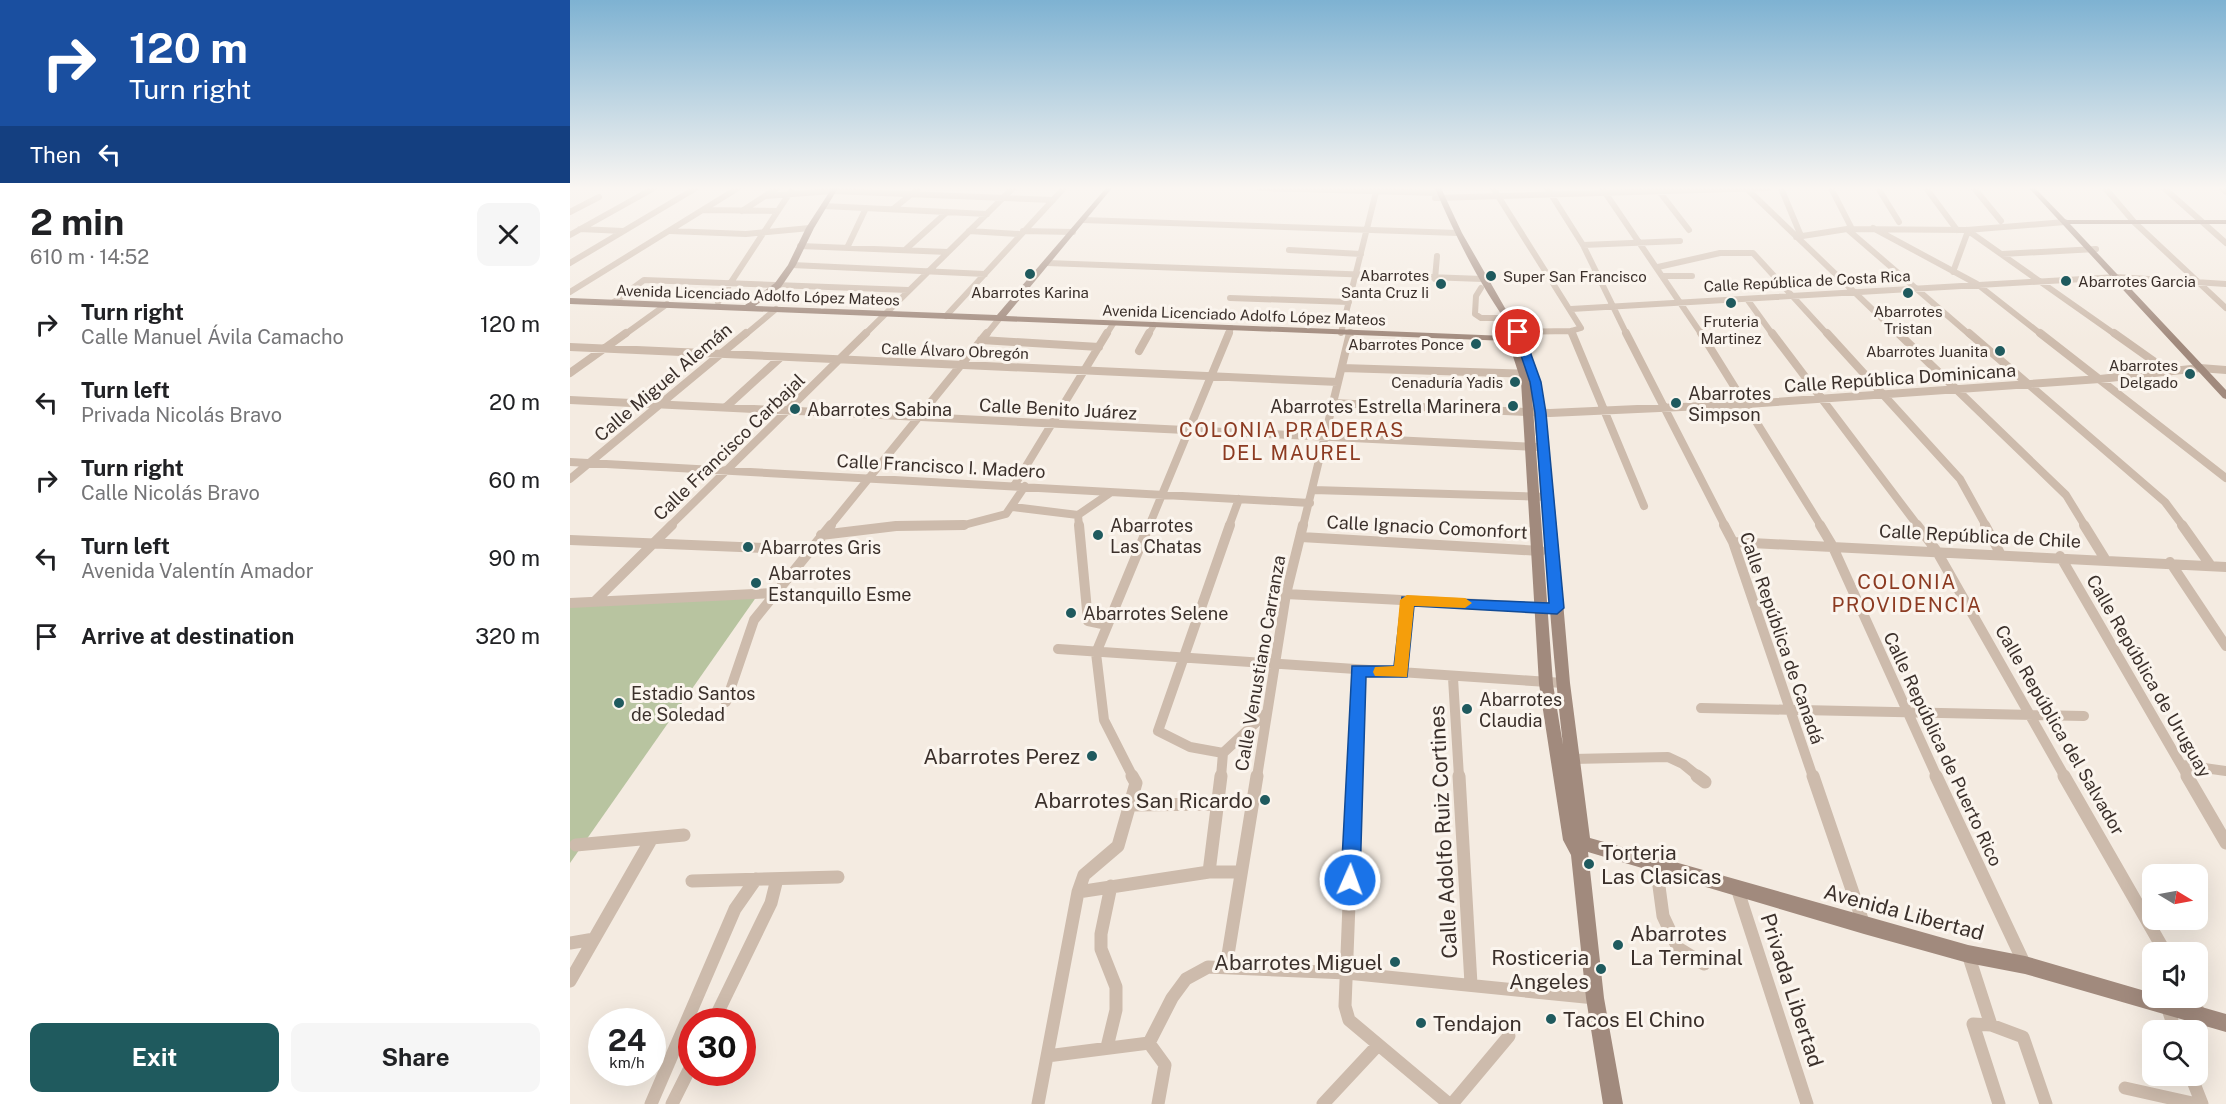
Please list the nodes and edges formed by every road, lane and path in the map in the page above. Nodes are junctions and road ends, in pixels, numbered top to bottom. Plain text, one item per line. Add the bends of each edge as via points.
1 (609, 240) edge
2 (655, 240) edge
3 (757, 240) edge
4 (804, 240) edge
5 (851, 240) edge
6 (917, 240) edge
7 (960, 240) edge
8 (1014, 240) edge
9 (1067, 240) edge
10 (1365, 240) edge
11 (1458, 240) edge
12 (1525, 240) edge
13 (1580, 240) edge
14 (1639, 240) edge
15 (1802, 240) edge
16 (1862, 240) edge
17 (1894, 240) edge
18 (1964, 240) edge
19 (1981, 240) edge
20 (2084, 240) edge
21 (2153, 240) edge
22 (1680, 241) dead end
23 (1641, 243) junction
24 (1583, 245) junction
25 (800, 246) junction
26 (847, 248) junction
27 (2093, 249) junction
28 (905, 250) junction
29 (1289, 250) dead end
30 (948, 252) junction
31 (1361, 254) junction
32 (2002, 254) junction
33 (1437, 256) dead end
34 (570, 263) edge
35 (1047, 264) junction
36 (792, 265) junction
37 (1658, 267) junction
38 (928, 271) junction
39 (1953, 272) junction
40 (985, 273) junction
41 (1355, 276) junction
42 (1664, 276) junction
43 (1692, 276) dead end
44 (2120, 277) junction
45 (1435, 279) junction
46 (2038, 280) junction
47 (1480, 282) junction
48 (729, 283) junction
49 (2199, 283) junction
50 (1977, 284) junction
51 (2226, 284) edge
52 (778, 285) junction
53 (1917, 289) junction
54 (908, 290) junction
55 (570, 292) edge
56 (1853, 292) junction
57 (1790, 295) junction
58 (1230, 298) dead end
59 (1747, 298) junction
60 (570, 301) edge
61 (614, 302) junction
62 (718, 302) dead end
63 (1349, 302) junction
64 (1679, 302) junction
65 (667, 304) junction
66 (1615, 307) junction
67 (747, 308) junction
68 (2226, 308) edge
69 (776, 309) junction
70 (1571, 309) junction
71 (885, 313) junction
72 (946, 316) junction
73 (1498, 318) junction
74 (999, 319) junction
75 (1113, 324) junction
76 (1154, 325) junction
77 (1231, 328) junction
78 (1571, 332) junction
79 (1346, 333) junction
80 (1515, 335) junction
81 (981, 340) junction
82 (570, 347) edge
83 (1099, 347) junction
84 (604, 348) junction
85 (1139, 351) dead end
86 (721, 353) junction
87 (781, 357) junction
88 (839, 360) junction
89 (959, 365) junction
90 (1342, 368) junction
91 (2203, 368) junction
92 (1085, 370) junction
93 (2226, 370) edge
94 (2169, 372) junction
95 (570, 373) edge
96 (1529, 374) junction
97 (1211, 376) junction
98 (2100, 379) junction
99 (1338, 382) junction
100 (2031, 384) junction
101 (1955, 389) junction
102 (2226, 389) edge
103 (1885, 394) junction
104 (2226, 396) edge
105 (1819, 399) junction
106 (570, 400) edge
107 (1333, 403) junction
108 (660, 404) junction
109 (1747, 404) junction
110 (726, 407) junction
111 (1663, 408) junction
112 (1604, 410) junction
113 (788, 411) junction
114 (1535, 413) junction
115 (917, 417) junction
116 (1053, 424) junction
117 (1188, 430) junction
118 (1326, 437) junction
119 (1538, 447) junction
120 (570, 462) edge
121 (589, 463) junction
122 (725, 471) junction
123 (867, 478) junction
124 (2226, 478) edge
125 (570, 479) edge
126 (1014, 486) junction
127 (1025, 486) junction
128 (1313, 490) junction
129 (1111, 492) junction
130 (1160, 494) junction
131 (1533, 497) junction
132 (1548, 498) junction
133 (1239, 499) junction
134 (1310, 503) junction
135 (1644, 506) dead end
136 (1013, 507) junction
137 (1078, 515) junction
138 (821, 535) junction
139 (1301, 537) junction
140 (570, 540) edge
141 (1733, 542) junction
142 (654, 543) junction
143 (1832, 545) junction
144 (810, 550) junction
145 (1536, 550) junction
146 (1936, 550) junction
147 (1552, 552) junction
148 (2001, 555) junction
149 (2060, 556) junction
150 (2105, 559) junction
151 (2170, 562) junction
152 (2211, 566) junction
153 (2226, 567) edge
154 (774, 593) junction
155 (1286, 594) junction
156 (1407, 600) junction
157 (594, 602) junction
158 (570, 603) edge
159 (1540, 607) junction
160 (1557, 608) junction
161 (1107, 626) junction
162 (2226, 646) edge
163 (1058, 649) dead end
164 (1096, 653) junction
165 (1186, 657) junction
166 (1273, 663) junction
167 (1358, 670) junction
168 (1401, 673) junction
169 (1453, 678) junction
170 (1563, 683) junction
171 (1546, 684) junction
172 (726, 702) dead end
173 (1701, 708) dead end
174 (1791, 711) junction
175 (1907, 712) junction
176 (1265, 714) junction
177 (2027, 714) junction
178 (2084, 716) dead end
179 (1223, 753) junction
180 (1572, 759) junction
181 (2183, 765) junction
182 (2226, 771) edge
183 (1705, 782) dead end
184 (1219, 804) junction
185 (1130, 805) junction
186 (684, 836) dead end
187 (652, 838) junction
188 (2226, 843) edge
189 (576, 845) dead end
190 (1578, 845) junction
191 (1656, 864) junction
192 (1209, 872) junction
193 (1241, 872) junction
194 (838, 877) dead end
195 (756, 879) junction
196 (777, 879) junction
197 (692, 881) dead end
198 (1111, 886) junction
199 (1737, 888) junction
200 (1078, 892) junction
201 (1864, 925) junction
202 (594, 939) junction
203 (2159, 942) edge
204 (570, 943) edge
205 (1968, 954) junction
206 (1704, 964) dead end
207 (2025, 965) junction
208 (1226, 967) junction
209 (1347, 973) junction
210 (570, 981) edge
211 (1471, 984) junction
212 (1595, 998) junction
213 (2142, 999) edge
214 (720, 1008) edge
215 (2173, 1008) edge
216 (2197, 1008) edge
217 (2201, 1016) junction
218 (2226, 1023) edge
219 (1992, 1025) junction
220 (1509, 1036) dead end
221 (1149, 1042) junction
222 (1378, 1045) junction
223 (1107, 1047) junction
224 (1047, 1056) junction
225 (2196, 1086) edge
226 (2125, 1088) dead end
227 (675, 1097) edge
228 (655, 1098) edge
229 (1038, 1104) edge
230 (1158, 1104) edge
231 (1323, 1104) edge
232 (1451, 1104) edge
233 (1613, 1104) edge
234 (1807, 1104) edge
235 (1999, 1104) edge
236 (2046, 1104) edge
237 (2197, 1104) edge
238 (2202, 1104) edge

1 - 34 street
2 - 55 street
3 - 48 street
4 - 25 street
5 - 26 street
6 - 28 street
7 - 30 street, Calle Francisco Carbajal
8 - 40 street
9 - 35 street
10 - 31 street, Calle Venustiano Carranza
11 - 47 street
12 - 70 street
13 - 24 street, Calle República de Canadá
14 - 23 street, Calle República de Puerto Rico
15 - 56 street, Calle República de Uruguay
16 - 53 street
17 - 39 street
18 - 39 street
19 - 32 street
20 - 27 street
21 - 49 street
22 - 23 street
23 - 24 street
23 - 37 street, Calle República de Puerto Rico
24 - 66 street, Calle República de Canadá
25 - 26 street
25 - 36 street
26 - 28 street
27 - 32 street
27 - 44 street
28 - 30 street
29 - 31 street
30 - 38 street, Calle Francisco Carbajal
31 - 41 street, Calle Venustiano Carranza
32 - 46 street
33 - 45 street
35 - 41 street
35 - 74 street
36 - 38 street
36 - 52 street
37 - 42 street, Calle República de Puerto Rico
37 - 57 street via 1749,252
38 - 40 street
38 - 54 street, Calle Francisco Carbajal
39 - 50 street
40 - 72 street
41 - 45 street
41 - 63 street, Calle Venustiano Carranza
42 - 43 street
42 - 64 street, Calle República de Puerto Rico
44 - 46 street, Calle República de Costa Rica
44 - 49 street, Calle República de Costa Rica
44 - 91 street
45 - 47 street
46 - 50 street, Calle República de Costa Rica
46 - 94 street
47 - 73 street
47 - 73 street via 1475,314
47 - 80 street
48 - 52 street
48 - 61 street via 644,280
48 - 62 street
49 - 51 street, Calle República de Costa Rica
49 - 68 street
50 - 53 street, Calle República de Costa Rica
50 - 98 street
52 - 54 street
52 - 67 street
53 - 56 street, Calle República de Costa Rica
53 - 100 street
54 - 71 street, Calle Francisco Carbajal
56 - 57 street, Calle República de Costa Rica
56 - 101 street, Calle República de Uruguay
57 - 59 street, Calle República de Costa Rica
57 - 103 street
58 - 63 street
59 - 64 street, Calle República de Costa Rica
59 - 105 street, Calle República del Salvador
60 - 61 street, Avenida Licenciado Adolfo López Mateos
61 - 65 street, Avenida Licenciado Adolfo López Mateos
63 - 79 street, Calle Venustiano Carranza
64 - 66 street, Calle República de Costa Rica
64 - 109 street, Calle República de Puerto Rico
65 - 67 street, Avenida Licenciado Adolfo López Mateos
65 - 84 street
66 - 70 street, Calle República de Costa Rica
66 - 111 street, Calle República de Canadá
67 - 69 street, Avenida Licenciado Adolfo López Mateos
69 - 71 street, Avenida Licenciado Adolfo López Mateos
69 - 86 street, Calle Miguel Alemán
70 - 78 street via 1581,328
71 - 72 street, Avenida Licenciado Adolfo López Mateos
71 - 88 street, Calle Francisco Carbajal
72 - 74 street, Avenida Licenciado Adolfo López Mateos
73 - 80 street
74 - 75 street, Avenida Licenciado Adolfo López Mateos
74 - 81 street
75 - 76 street, Avenida Licenciado Adolfo López Mateos
75 - 83 street
76 - 77 street, Avenida Licenciado Adolfo López Mateos
76 - 85 street
77 - 79 street, Avenida Licenciado Adolfo López Mateos
77 - 97 street
78 - 80 street
78 - 112 street
79 - 80 street, Avenida Licenciado Adolfo López Mateos
79 - 90 street, Calle Venustiano Carranza
80 - 96 street
81 - 83 street
81 - 89 street
82 - 84 street, Calle Álvaro Obregón
83 - 92 street
84 - 86 street, Calle Álvaro Obregón
84 - 95 street
86 - 87 street, Calle Álvaro Obregón
86 - 108 street, Calle Miguel Alemán
87 - 88 street, Calle Álvaro Obregón
87 - 110 street
88 - 89 street, Calle Álvaro Obregón
88 - 113 street, Calle Francisco Carbajal
89 - 92 street, Calle Álvaro Obregón
89 - 115 street
90 - 96 street
90 - 99 street, Calle Venustiano Carranza
91 - 93 street, Calle República Dominicana
91 - 94 street, Calle República Dominicana
91 - 102 street
91 - 104 street
92 - 97 street, Calle Álvaro Obregón
92 - 116 street
94 - 98 street, Calle República Dominicana
96 - 114 street
97 - 99 street, Calle Álvaro Obregón
97 - 117 street
98 - 100 street, Calle República Dominicana
98 - 124 street
99 - 107 street, Calle Venustiano Carranza
100 - 101 street, Calle República Dominicana
100 - 152 street via 2165,502
101 - 103 street, Calle República Dominicana
101 - 150 street, Calle República de Uruguay via 2066,495
103 - 105 street, Calle República Dominicana
103 - 148 street via 1959,479
105 - 109 street, Calle República Dominicana
105 - 146 street, Calle República del Salvador
106 - 108 street, Calle Benito Juárez
107 - 114 street, Calle República Dominicana
107 - 118 street, Calle Venustiano Carranza
108 - 110 street, Calle Benito Juárez
108 - 121 street, Calle Miguel Alemán
109 - 111 street, Calle República Dominicana
109 - 143 street, Calle República de Puerto Rico
110 - 113 street, Calle Benito Juárez
111 - 112 street, Calle República Dominicana
111 - 141 street, Calle República de Canadá
112 - 114 street, Calle República Dominicana
112 - 135 street
113 - 115 street, Calle Benito Juárez
113 - 122 street, Calle Francisco Carbajal
114 - 119 street
115 - 116 street, Calle Benito Juárez
115 - 123 street
116 - 117 street, Calle Benito Juárez
116 - 126 street
117 - 118 street, Calle Benito Juárez
117 - 130 street
118 - 119 street, Calle Benito Juárez
118 - 128 street, Calle Venustiano Carranza
119 - 131 street
119 - 132 street
120 - 121 street, Calle Francisco I. Madero
121 - 122 street, Calle Francisco I. Madero
121 - 125 street, Calle Miguel Alemán
122 - 123 street, Calle Francisco I. Madero
122 - 142 street, Calle Francisco Carbajal
123 - 126 street, Calle Francisco I. Madero
123 - 138 street
126 - 127 street, Calle Francisco I. Madero
127 - 129 street, Calle Francisco I. Madero
127 - 136 street
128 - 131 street
128 - 134 street, Calle Venustiano Carranza
129 - 130 street, Calle Francisco I. Madero
129 - 137 street
130 - 133 street, Calle Francisco I. Madero
130 - 161 street
131 - 132 street
131 - 145 street
132 - 147 street
133 - 134 street, Calle Francisco I. Madero
133 - 165 street
134 - 139 street, Calle Venustiano Carranza
136 - 137 street
136 - 138 street via 1006,514 964,525 896,526
137 - 161 street via 1088,621
138 - 144 street
139 - 145 street, Calle Ignacio Comonfort
139 - 155 street, Calle Venustiano Carranza
140 - 142 street
141 - 143 street, Calle República de Chile
141 - 174 street, Calle República de Canadá
142 - 144 street
142 - 157 street, Calle Francisco Carbajal
143 - 146 street, Calle República de Chile
143 - 175 street, Calle República de Puerto Rico
144 - 154 street
145 - 147 street, Calle Ignacio Comonfort
145 - 159 street
146 - 148 street, Calle República de Chile
146 - 177 street, Calle República del Salvador
147 - 160 street
148 - 149 street, Calle República de Chile
149 - 150 street, Calle República de Chile
149 - 181 street, Calle República de Uruguay
150 - 151 street, Calle República de Chile
151 - 152 street, Calle República de Chile
151 - 162 street
152 - 153 street, Calle República de Chile
154 - 157 street
154 - 172 street via 754,620
155 - 156 street
155 - 166 street, Calle Venustiano Carranza
156 - 159 street
156 - 168 street
157 - 158 street
159 - 160 street
159 - 171 street
160 - 170 street
161 - 164 street
163 - 164 street
164 - 165 street
164 - 185 street via 1104,720 1136,783
165 - 166 street
165 - 179 street via 1158,731 1190,747
166 - 167 street
166 - 176 street, Calle Venustiano Carranza
167 - 168 street
167 - 209 street
168 - 169 street
169 - 171 street
169 - 211 street, Calle Adolfo Ruiz Cortines
170 - 171 street
170 - 180 street
171 - 190 street
173 - 174 street
174 - 175 street
174 - 201 street, Calle República de Canadá
175 - 177 street
175 - 207 street, Calle República de Puerto Rico
176 - 179 street
176 - 193 street, Calle Venustiano Carranza
177 - 178 street
177 - 203 street, Calle República del Salvador
179 - 184 street
180 - 183 street via 1668,758 1683,764
180 - 190 street
181 - 182 street
181 - 188 street, Calle República de Uruguay
184 - 185 street
184 - 192 street
185 - 200 street via 1118,846 1084,875
186 - 187 street
187 - 189 street
187 - 202 street
190 - 191 street, Avenida Libertad
190 - 212 street
191 - 199 street, Avenida Libertad
191 - 206 street via 1663,916 1678,948
192 - 193 street
192 - 198 street
193 - 208 street, Calle Venustiano Carranza
194 - 196 street
195 - 196 street
195 - 197 street
195 - 228 street via 735,909
196 - 214 street via 771,903
198 - 200 street
198 - 223 street via 1101,934 1101,949 1116,987 1116,1010
199 - 201 street, Avenida Libertad
199 - 234 street, Privada Libertad
200 - 224 street
201 - 205 street, Avenida Libertad
202 - 204 street
202 - 210 street
205 - 207 street, Avenida Libertad
205 - 219 street
207 - 213 street, Avenida Libertad
208 - 209 street
208 - 221 street via 1208,967 1186,979
209 - 211 street
209 - 222 street via 1345,1006 1349,1020
211 - 212 street
212 - 233 street
215 - 217 street, Avenida Libertad
216 - 217 street
217 - 218 street, Avenida Libertad
219 - 235 street via 1973,1024
219 - 236 street via 2023,1037
220 - 232 street
221 - 223 street
221 - 230 street via 1165,1065
222 - 231 street
222 - 232 street
223 - 224 street
224 - 229 street
225 - 238 street
226 - 237 street
227 - 228 street

